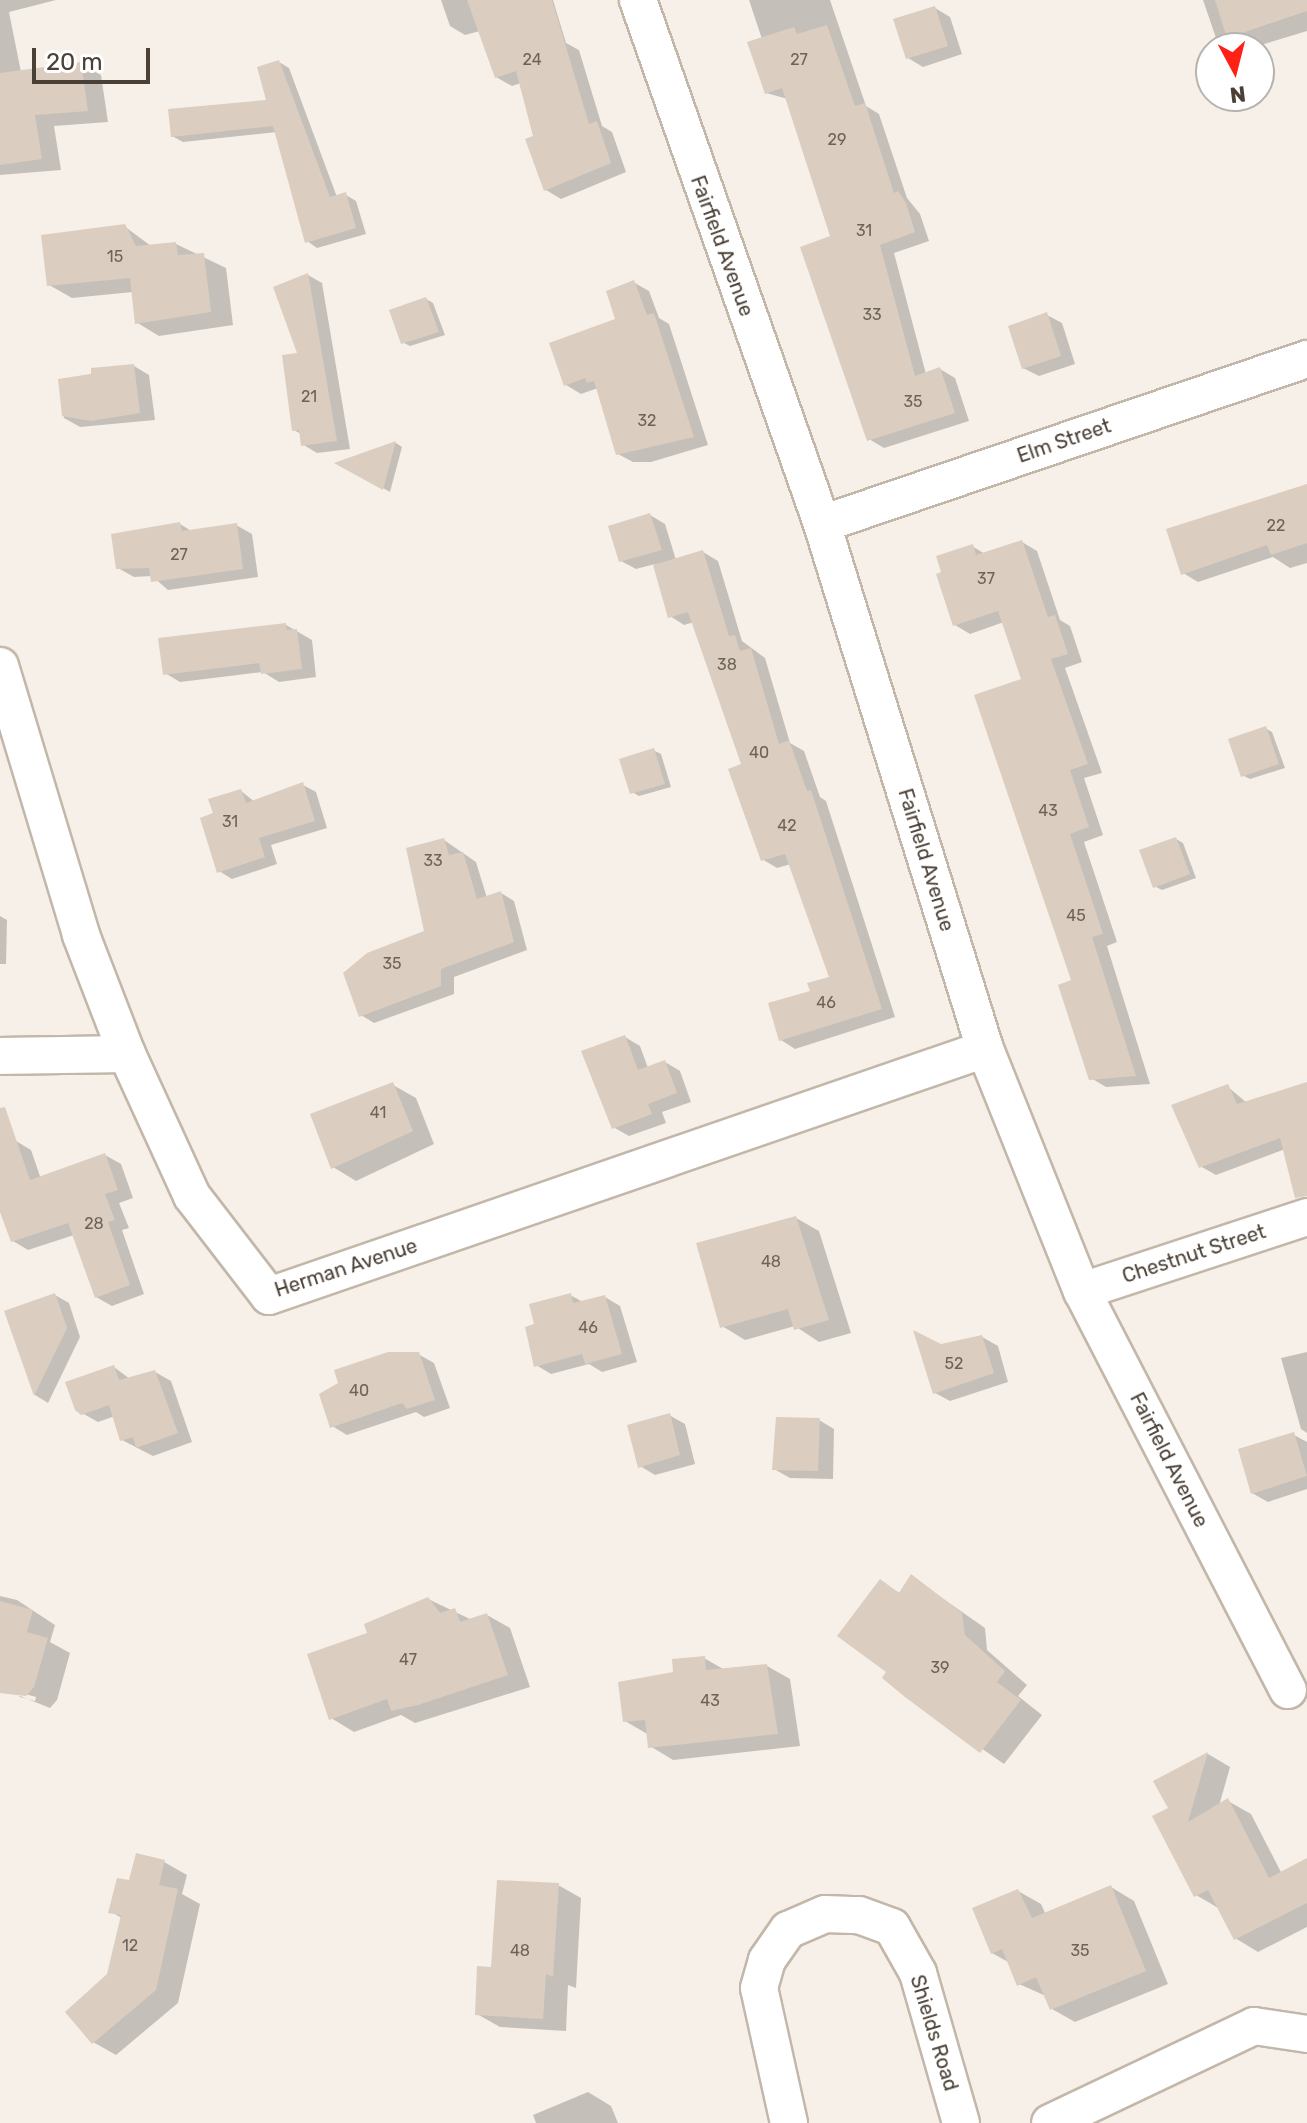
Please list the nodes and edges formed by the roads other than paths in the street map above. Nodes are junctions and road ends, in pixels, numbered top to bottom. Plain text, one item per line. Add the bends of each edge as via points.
1 (638, 0) edge
2 (1307, 359) edge
3 (822, 524) junction
4 (0, 666) edge
5 (985, 1049) junction
6 (127, 1054) junction
7 (0, 1056) edge
8 (1307, 1217) edge
9 (1082, 1291) junction
10 (1288, 1690) dead end
11 (1307, 2034) edge
12 (789, 2123) edge
13 (961, 2123) edge
14 (1050, 2123) edge

1 - 3 street, Fairfield Avenue
2 - 3 street, Elm Street
3 - 5 street, Fairfield Avenue
4 - 6 street, Herman Avenue via 81,935
5 - 6 street, Herman Avenue via 269,1296 192,1196
5 - 9 street, Fairfield Avenue
6 - 7 street
8 - 9 street, Chestnut Street
9 - 10 street, Fairfield Avenue
11 - 14 street via 1254,2026
12 - 13 street, Shields Road via 759,1988 767,1960 788,1930 825,1914 859,1915 892,1927 918,1973

